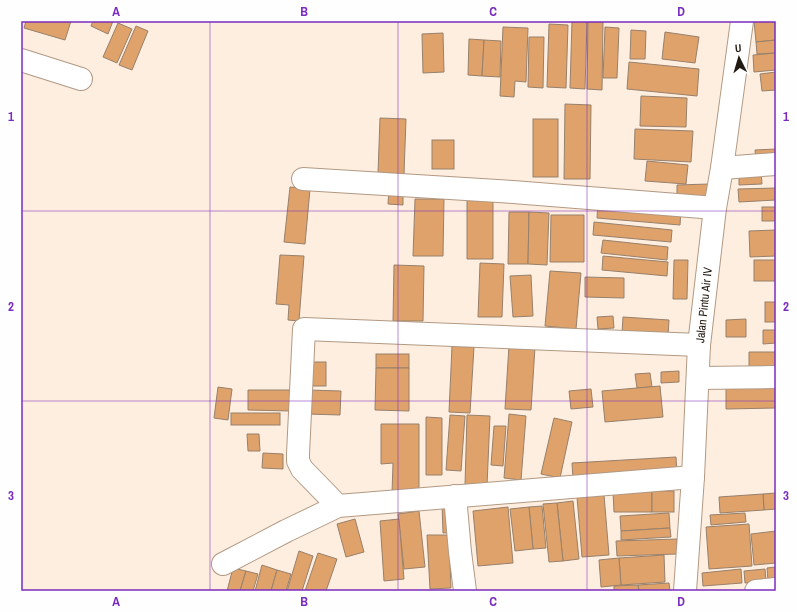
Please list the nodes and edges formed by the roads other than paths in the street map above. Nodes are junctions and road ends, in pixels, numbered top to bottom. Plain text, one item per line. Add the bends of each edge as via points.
1 (742, 21) edge
2 (21, 60) edge
3 (81, 79) dead end
4 (776, 164) edge
5 (722, 168) junction
6 (303, 179) dead end
7 (715, 208) junction
8 (699, 345) junction
9 (776, 377) edge
10 (698, 378) junction
11 (692, 477) junction
12 (455, 496) junction
13 (338, 506) junction
14 (223, 564) dead end
15 (776, 589) edge
16 (465, 591) edge
17 (685, 591) edge
18 (756, 591) edge

1 - 5 street, Jalan Pintu Air IV
2 - 3 street
4 - 5 street
5 - 7 street, Jalan Pintu Air IV
6 - 7 street
7 - 8 street, Jalan Pintu Air IV
8 - 10 street, Jalan Pintu Air IV
8 - 13 street via 304,328 298,461 302,469
9 - 10 street
10 - 11 street, Jalan Pintu Air IV
11 - 12 street
11 - 17 street, Jalan Pintu Air IV
12 - 13 street
12 - 16 street
13 - 14 street
15 - 18 street

